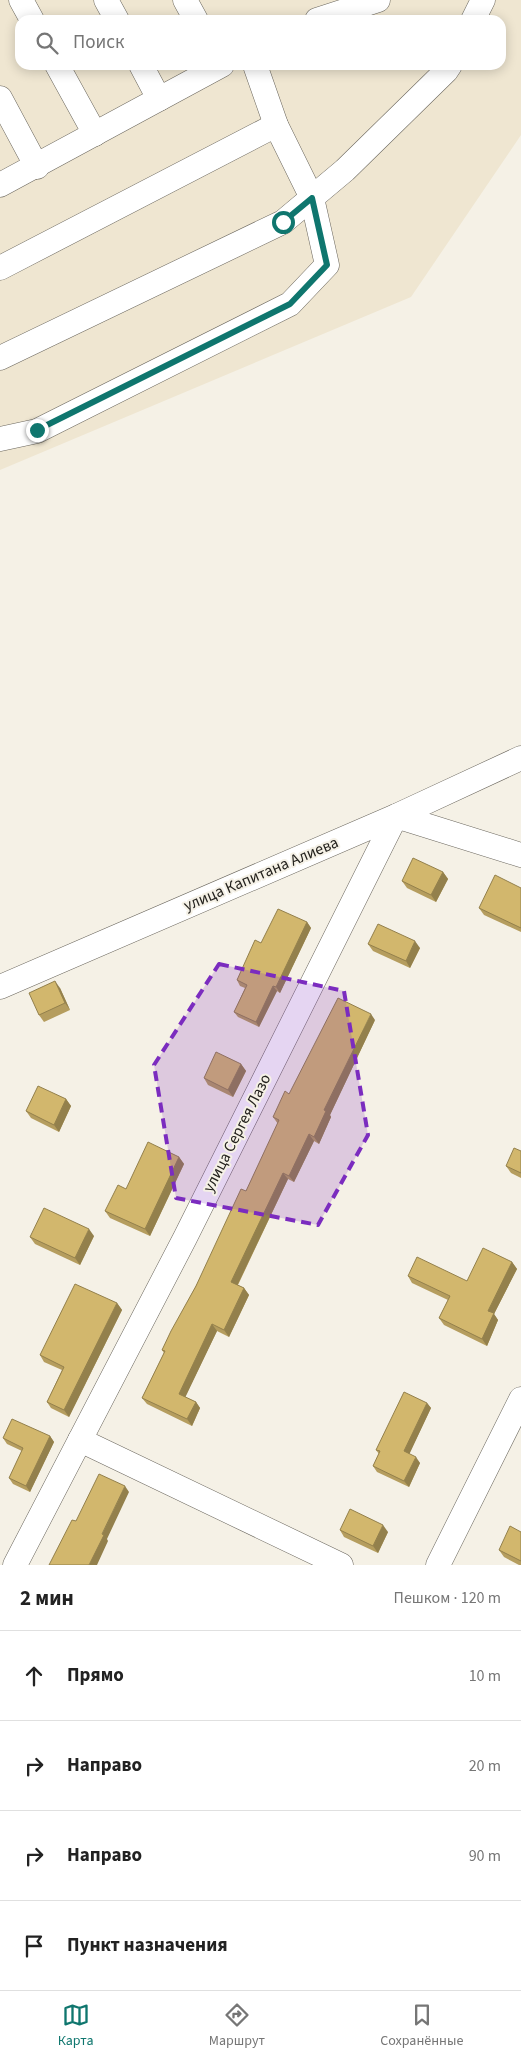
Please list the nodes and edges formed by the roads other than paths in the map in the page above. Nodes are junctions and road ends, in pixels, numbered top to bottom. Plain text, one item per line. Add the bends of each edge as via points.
1 (21, 0) edge
2 (106, 0) edge
3 (186, 0) edge
4 (378, 0) edge
5 (484, 0) edge
6 (29, 15) edge
7 (114, 15) edge
8 (194, 15) edge
9 (333, 15) edge
10 (476, 15) edge
11 (60, 70) edge
12 (144, 70) edge
13 (212, 70) edge
14 (257, 70) edge
15 (447, 70) edge
16 (0, 98) edge
17 (159, 99) junction
18 (276, 125) junction
19 (95, 134) junction
20 (37, 166) junction
21 (0, 185) edge
22 (312, 198) junction
23 (0, 268) edge
24 (0, 358) edge
25 (0, 439) edge
26 (521, 758) edge
27 (396, 816) junction
28 (521, 855) edge
29 (0, 987) edge
30 (521, 1399) edge
31 (80, 1440) junction
32 (16, 1565) edge
33 (341, 1565) edge
34 (438, 1565) edge

1 - 6 lane
2 - 7 lane
3 - 8 lane
4 - 9 lane
5 - 10 lane
11 - 19 lane
12 - 17 lane
13 - 17 lane
14 - 18 lane
15 - 22 lane
16 - 20 lane
17 - 19 lane
18 - 22 lane
18 - 23 lane
19 - 20 lane
20 - 21 lane
22 - 24 lane via 283,222
22 - 25 lane via 327,265 290,304 37,430
26 - 27 lane, улица Капитана Алиева
27 - 28 lane
27 - 29 lane, улица Капитана Алиева
27 - 31 lane, улица Сергея Лазо
30 - 34 lane
31 - 32 lane, улица Сергея Лазо
31 - 33 lane

